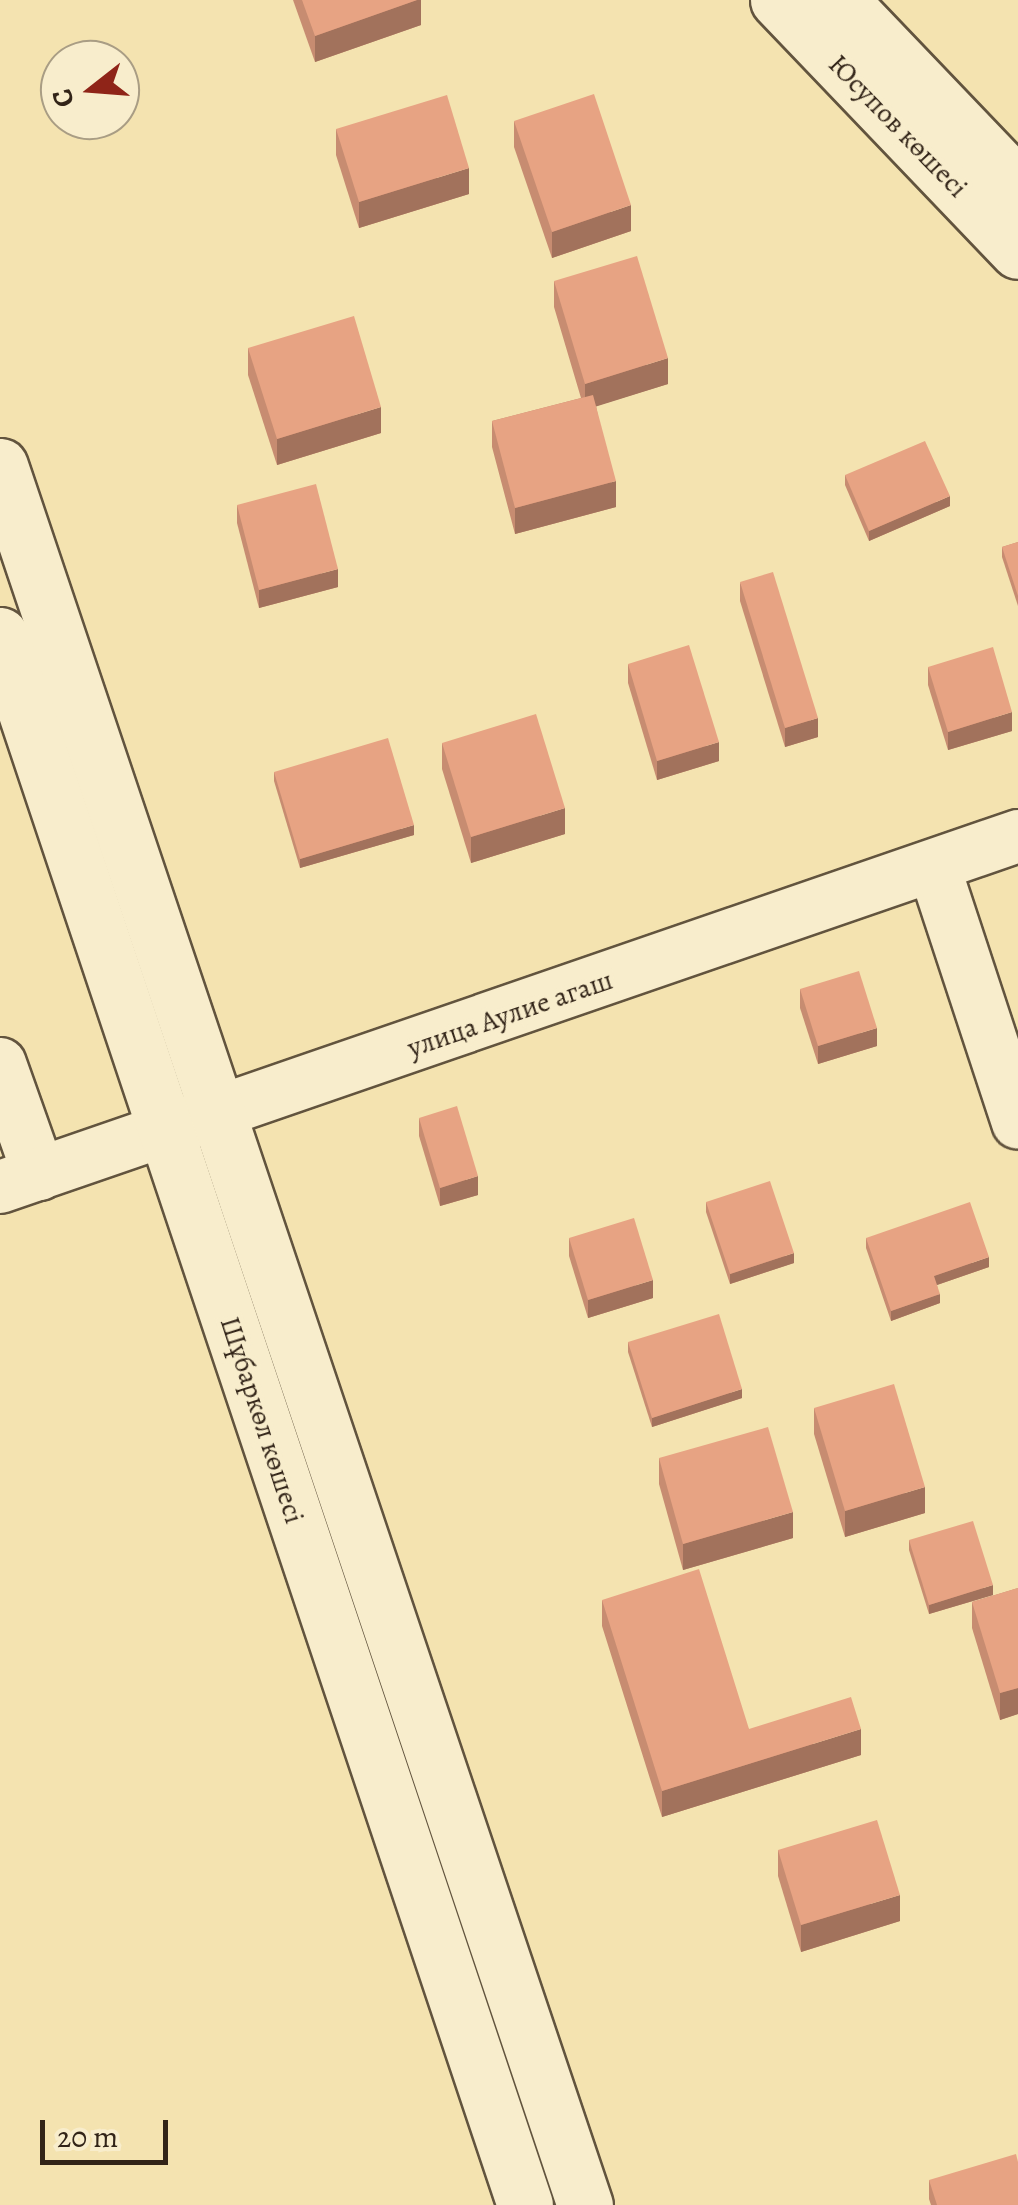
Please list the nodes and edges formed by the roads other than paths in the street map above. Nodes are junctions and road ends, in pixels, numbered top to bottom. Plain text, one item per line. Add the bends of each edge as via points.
1 (778, 0) edge
2 (840, 0) edge
3 (1018, 186) edge
4 (1018, 251) edge
5 (0, 466) edge
6 (0, 635) edge
7 (1018, 836) edge
8 (934, 867) junction
9 (0, 1064) edge
10 (219, 1115) junction
11 (1018, 1123) edge
12 (166, 1132) junction
13 (19, 1180) edge
14 (525, 2205) edge
15 (585, 2205) edge

1 - 4 street, Юсупов көшесі
2 - 3 street, Юсупов көшесі
5 - 10 street
6 - 12 street, Шұбаркөл көшесі
7 - 8 street, улица Аулие агаш
8 - 10 street, улица Аулие агаш
8 - 11 street
9 - 13 street
10 - 12 street, улица Аулие агаш
10 - 15 street
12 - 13 street, улица Аулие агаш
12 - 14 street, Шұбаркөл көшесі

